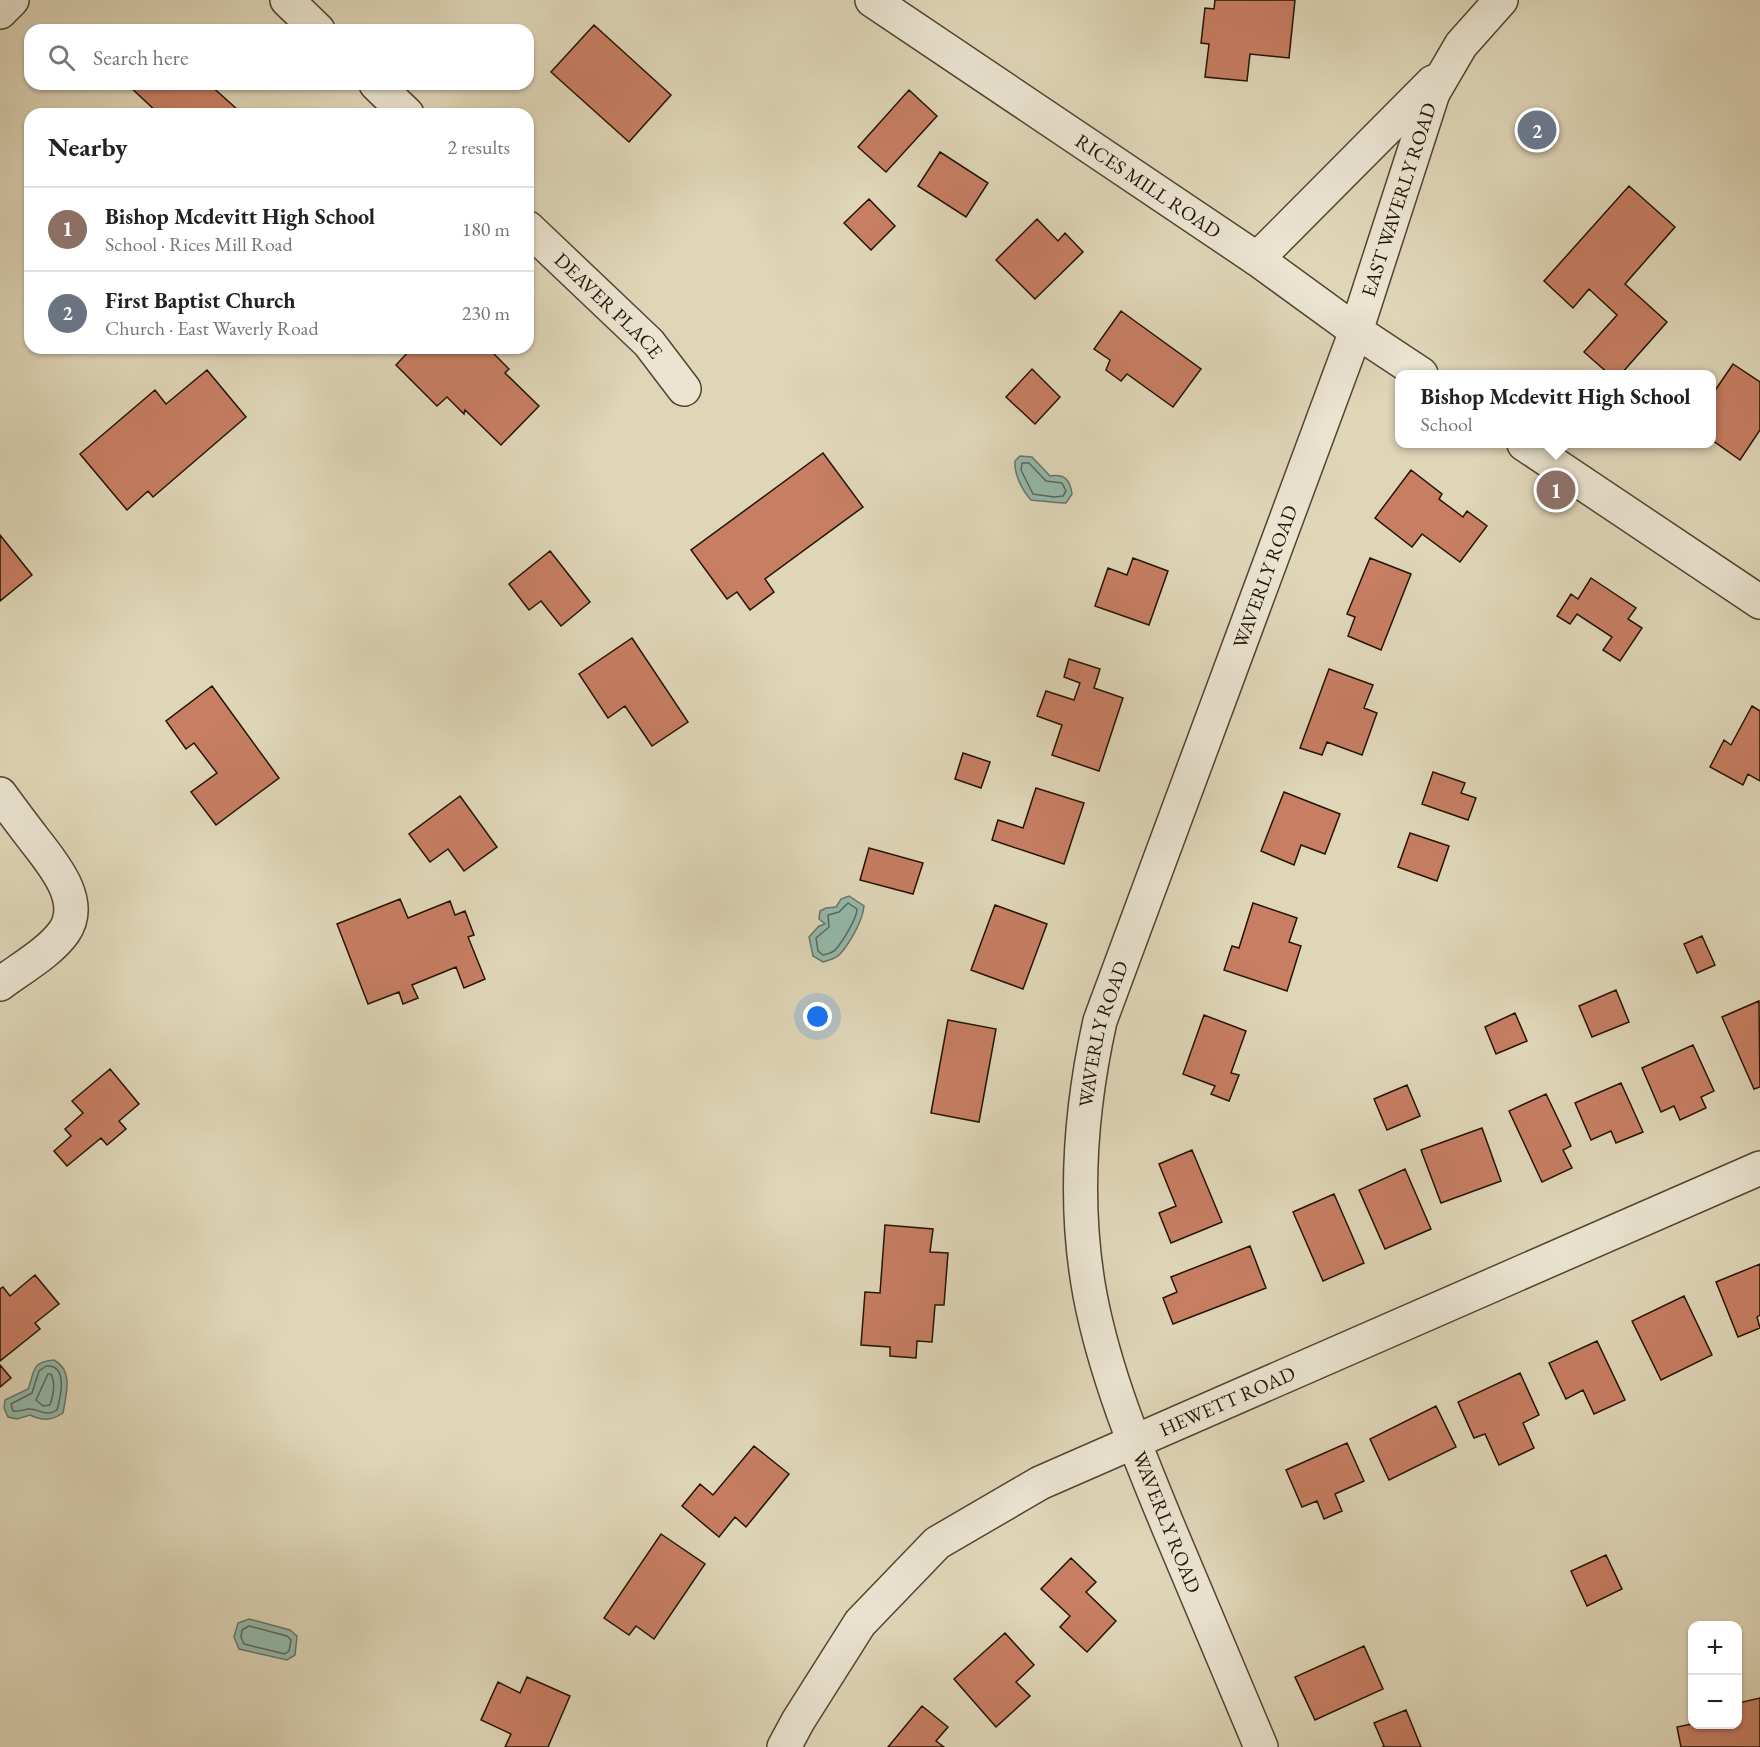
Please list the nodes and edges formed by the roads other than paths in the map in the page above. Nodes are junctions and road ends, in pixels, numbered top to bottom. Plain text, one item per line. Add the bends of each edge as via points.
1 (12, 0) edge
2 (287, 0) edge
3 (872, 0) edge
4 (1501, 0) edge
5 (0, 12) edge
6 (312, 24) edge
7 (1445, 70) junction
8 (382, 90) edge
9 (401, 108) edge
10 (534, 234) edge
11 (1257, 259) junction
12 (1356, 331) junction
13 (1414, 370) edge
14 (684, 389) dead end
15 (1530, 448) edge
16 (1760, 602) edge
17 (0, 794) edge
18 (0, 984) edge
19 (1760, 1168) edge
20 (1135, 1442) junction
21 (784, 1747) edge
22 (1261, 1747) edge

1 - 5 street
2 - 6 street
3 - 11 street, RICES MILL ROAD
4 - 7 street, EAST WAVERLY ROAD
7 - 11 street, EAST WAVERLY ROAD
7 - 12 street, EAST WAVERLY ROAD via 1433,93
8 - 9 street
10 - 14 street, DEAVER PLACE via 649,343
11 - 12 street, RICES MILL ROAD
12 - 13 street, RICES MILL ROAD
12 - 20 street, WAVERLY ROAD via 1100,1021 1089,1071 1080,1172 1084,1256 1098,1331
15 - 16 street
17 - 18 street via 60,874 68,890 70,917 57,942
19 - 20 street, HEWETT ROAD
20 - 21 street, HEWETT ROAD via 1040,1483 937,1543 860,1623
20 - 22 street, WAVERLY ROAD

